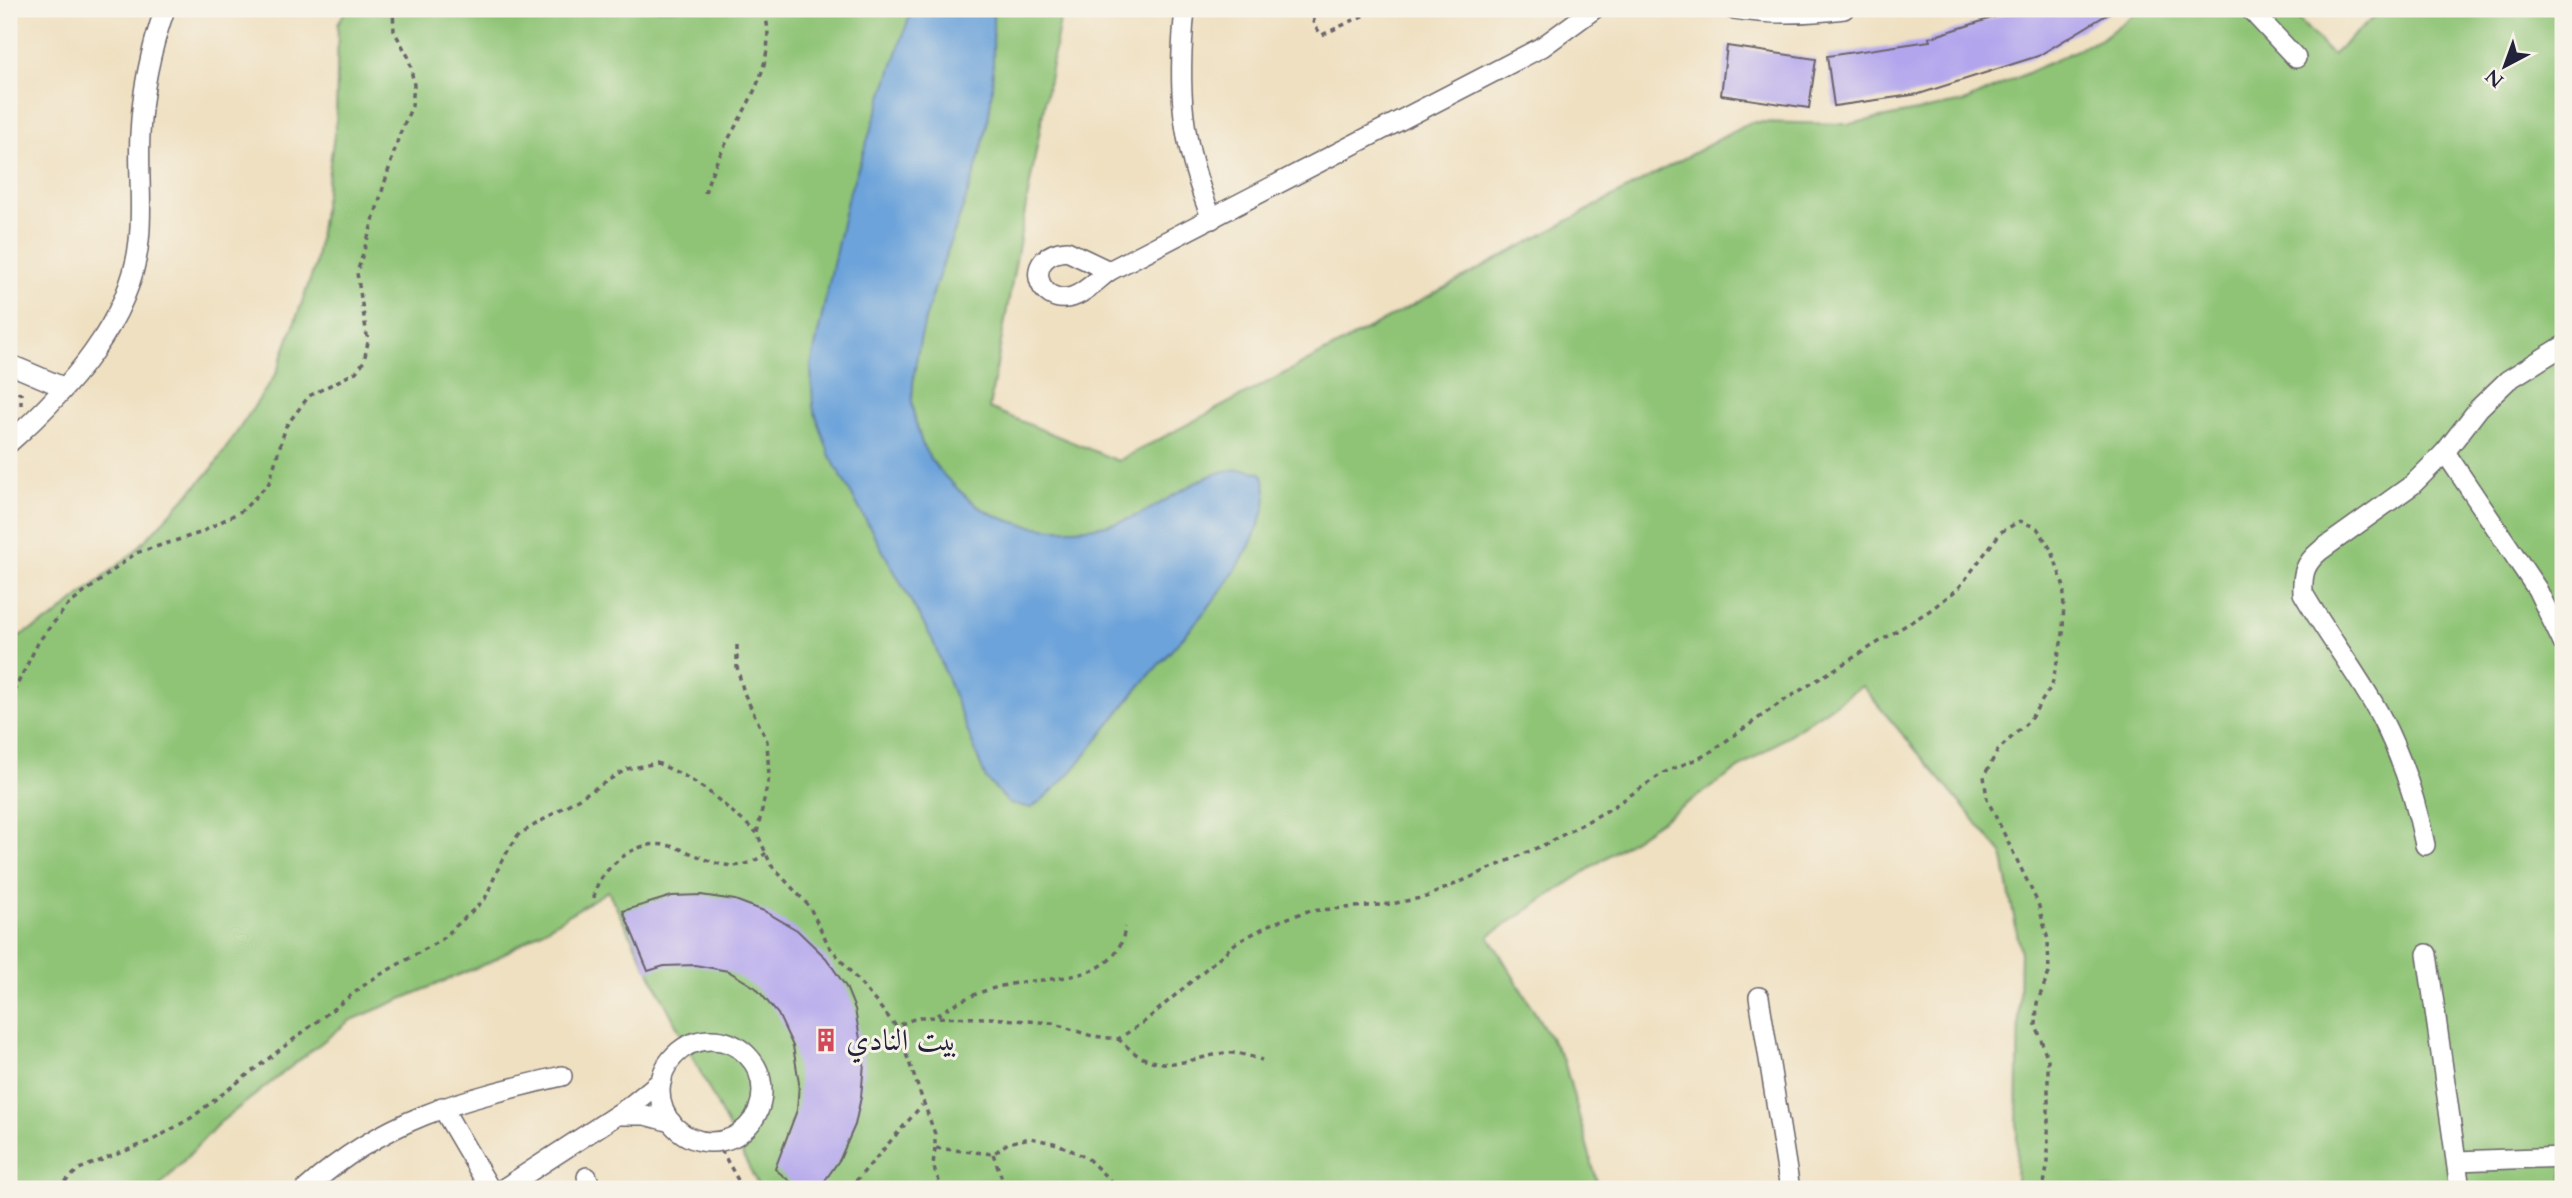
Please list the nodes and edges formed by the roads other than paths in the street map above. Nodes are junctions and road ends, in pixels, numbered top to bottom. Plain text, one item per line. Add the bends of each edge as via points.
1 (165, 9) edge
2 (1185, 9) edge
3 (1594, 9) edge
4 (1734, 9) edge
5 (1844, 9) edge
6 (2250, 9) edge
7 (2297, 58) dead end
8 (1212, 219) junction
9 (1109, 271) dead end
10 (2563, 346) edge
11 (9, 364) edge
12 (63, 387) junction
13 (9, 443) edge
14 (2445, 452) junction
15 (2563, 643) edge
16 (2426, 845) dead end
17 (2427, 954) dead end
18 (1759, 997) dead end
19 (562, 1076) dead end
20 (662, 1080) junction
21 (442, 1107) junction
22 (617, 1115) junction
23 (671, 1122) junction
24 (2563, 1157) edge
25 (2458, 1161) junction
26 (306, 1189) edge
27 (490, 1189) edge
28 (503, 1189) edge
29 (1790, 1189) edge
30 (2460, 1189) edge

1 - 12 street via 148,75 140,132 139,241 130,284 112,324
2 - 8 street via 1182,115 1196,180
3 - 8 street via 1542,47
4 - 5 street via 1811,13
6 - 7 street
8 - 9 street
10 - 14 street via 2508,380
11 - 12 street
12 - 13 street
14 - 15 street via 2537,589
14 - 16 street via 2412,485 2314,555 2302,576 2307,600 2394,744
17 - 25 street
18 - 29 street
19 - 21 street
20 - 22 street
20 - 23 street via 661,1097
20 - 23 street via 672,1059 701,1041 736,1046 759,1072 762,1095 755,1117 739,1134 716,1141 691,1137
21 - 26 street via 378,1136
21 - 27 street
22 - 23 street via 645,1115
22 - 28 street
24 - 25 street
25 - 30 street

